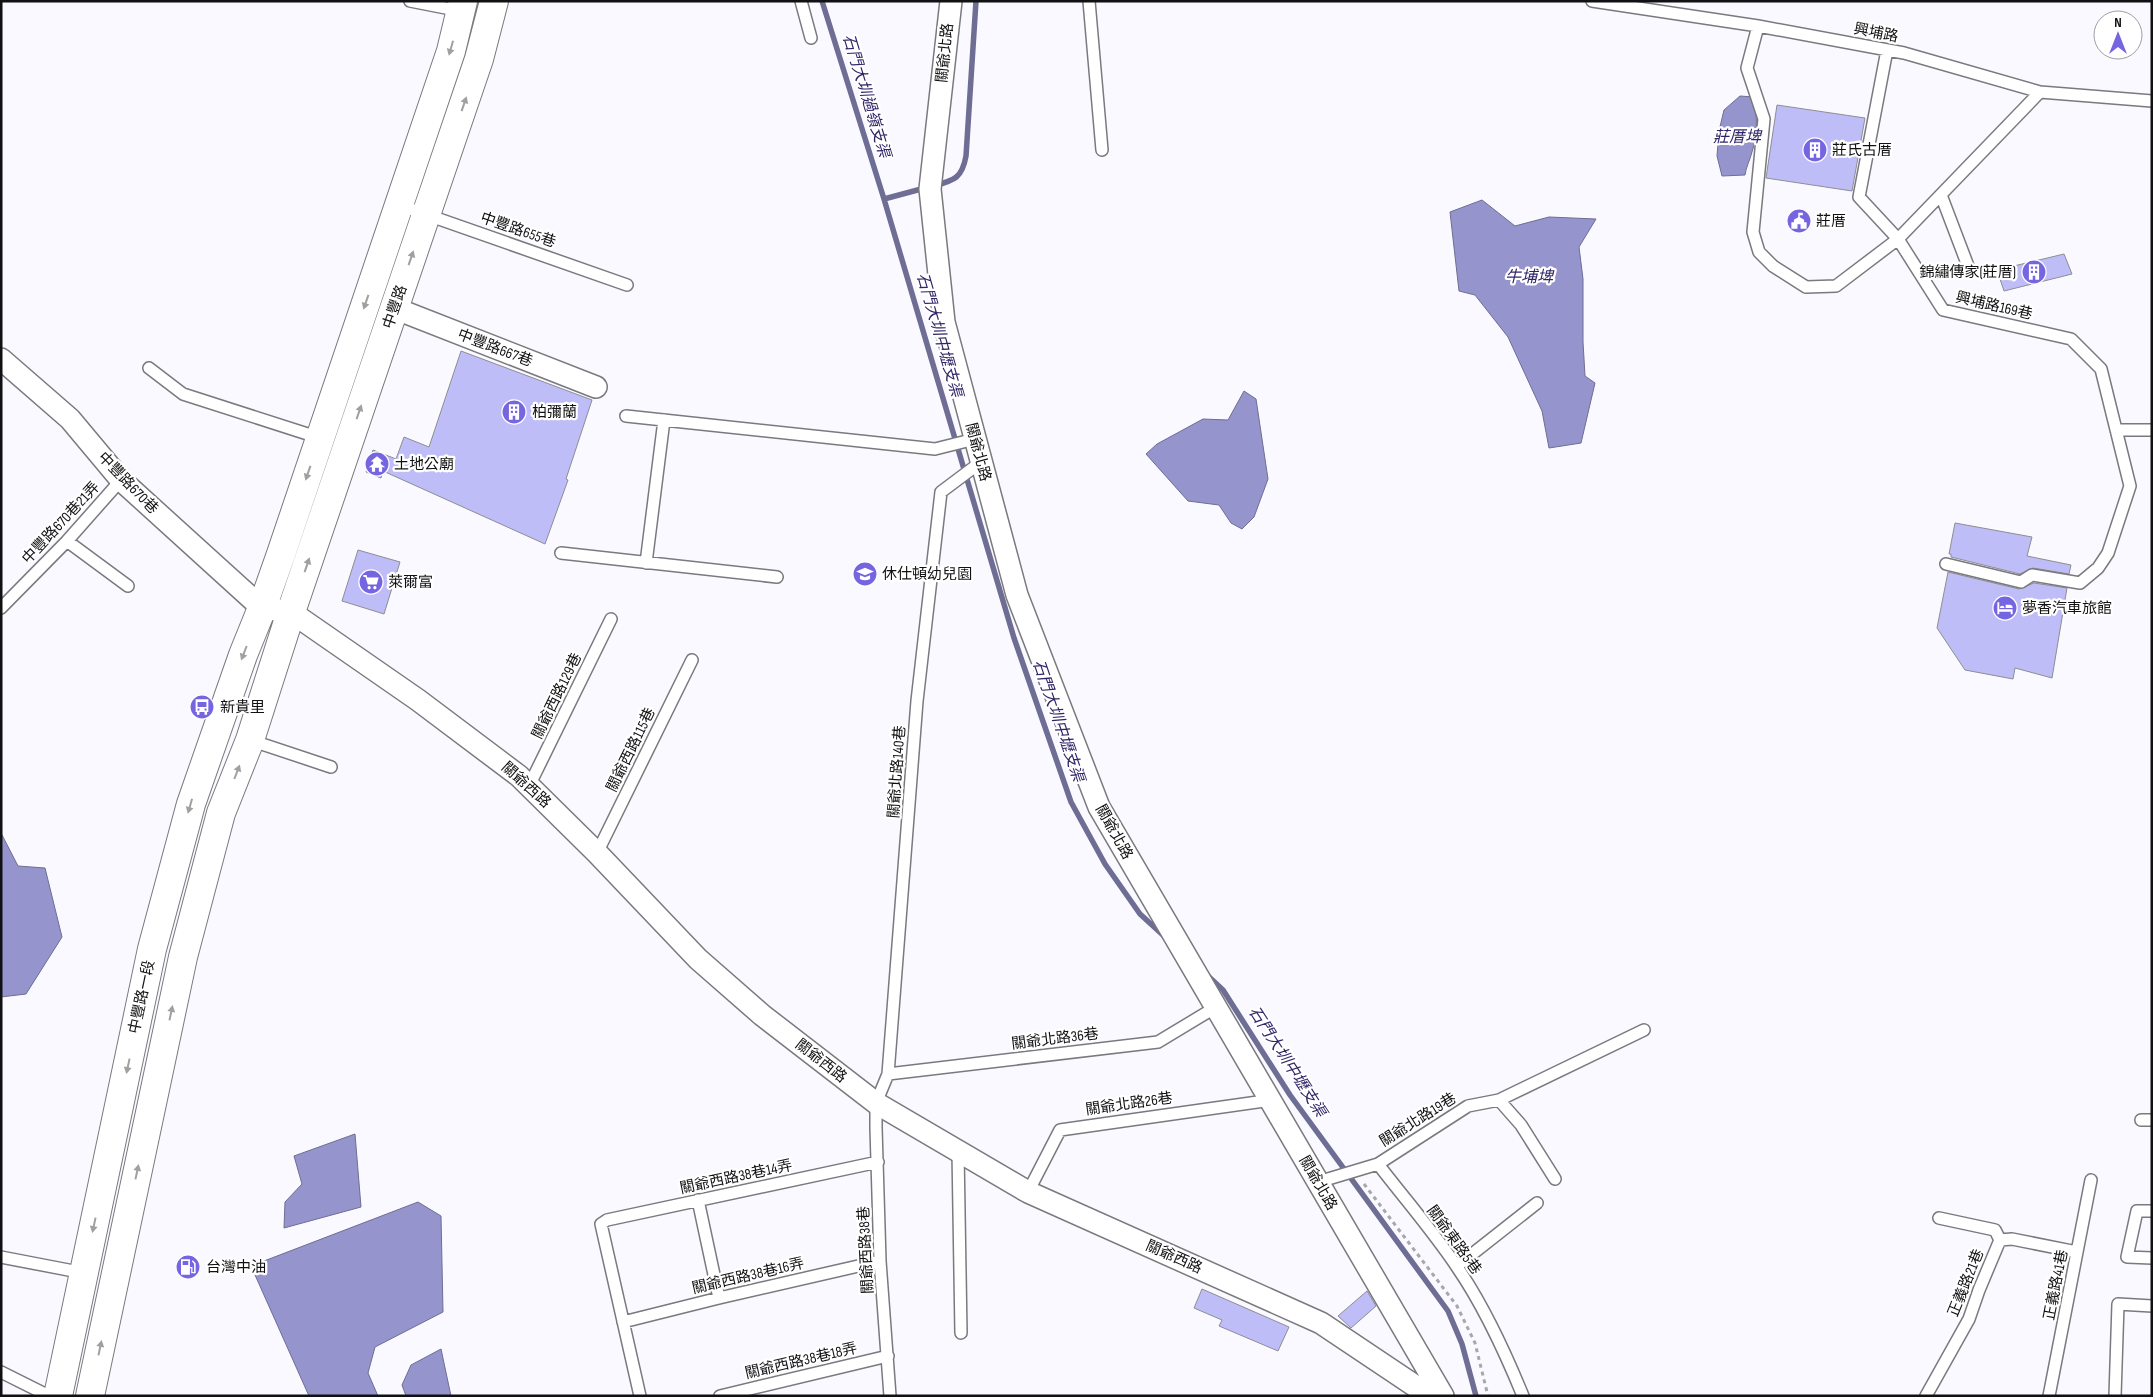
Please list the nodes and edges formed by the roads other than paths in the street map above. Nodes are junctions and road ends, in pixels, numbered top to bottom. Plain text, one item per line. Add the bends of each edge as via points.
1 (410, 1) edge
2 (494, 1) edge
3 (801, 1) edge
4 (951, 1) edge
5 (1089, 1) edge
6 (1592, 1) edge
7 (462, 6) edge
8 (1758, 26) junction
9 (811, 38) dead end
10 (1887, 50) junction
11 (2040, 92) junction
12 (2152, 101) edge
13 (1102, 150) dead end
14 (1941, 195) junction
15 (399, 205) junction
16 (426, 214) junction
17 (1898, 239) junction
18 (1968, 266) dead end
19 (627, 285) dead end
20 (394, 308) junction
21 (2, 357) edge
22 (149, 368) dead end
23 (596, 388) dead end
24 (626, 416) dead end
25 (664, 420) junction
26 (2116, 430) junction
27 (2152, 430) edge
28 (320, 438) junction
29 (975, 439) junction
30 (981, 462) junction
31 (121, 480) junction
32 (67, 541) junction
33 (560, 553) dead end
34 (646, 563) junction
35 (1946, 564) dead end
36 (777, 577) dead end
37 (128, 586) dead end
38 (1, 608) edge
39 (262, 608) junction
40 (291, 612) junction
41 (611, 619) dead end
42 (692, 660) dead end
43 (250, 740) junction
44 (331, 767) dead end
45 (529, 786) junction
46 (597, 853) junction
47 (1216, 1008) junction
48 (1644, 1030) dead end
49 (888, 1074) junction
50 (1272, 1100) junction
51 (1498, 1100) junction
52 (876, 1104) junction
53 (958, 1151) junction
54 (878, 1162) junction
55 (1378, 1164) junction
56 (1555, 1180) dead end
57 (2091, 1180) dead end
58 (1318, 1182) junction
59 (1028, 1192) junction
60 (698, 1200) junction
61 (1537, 1203) dead end
62 (2152, 1211) edge
63 (1939, 1218) dead end
64 (2000, 1240) junction
65 (2078, 1252) junction
66 (1, 1257) edge
67 (2152, 1258) edge
68 (880, 1262) junction
69 (1457, 1266) junction
70 (84, 1273) junction
71 (719, 1298) junction
72 (2152, 1306) edge
73 (623, 1322) junction
74 (961, 1333) dead end
75 (888, 1356) junction
76 (1, 1372) edge
77 (62, 1395) edge
78 (90, 1396) edge
79 (640, 1396) edge
80 (720, 1396) edge
81 (890, 1396) edge
82 (1430, 1396) edge
83 (1443, 1396) edge
84 (1522, 1396) edge
85 (1926, 1396) edge
86 (2049, 1396) edge
87 (2115, 1396) edge

1 - 7 lane
16 -> 2 main road, 中豐路 via 479,59
3 - 9 lane
4 - 29 street, 關爺北路 via 930,189 944,322
5 - 13 lane
6 - 8 lane, 興埔路
7 -> 15 main road, 中豐路 via 451,51
8 - 10 lane, 興埔路
8 - 17 lane via 1747,68 1764,119 1753,232 1759,252 1772,266 1806,287 1836,286
10 - 11 lane, 興埔路
10 - 17 lane, 興埔路169巷 via 1859,197
11 - 12 lane, 興埔路
11 - 14 lane
14 - 17 lane
14 - 18 lane
15 - 16 lane, 中豐路655巷
15 -> 28 main road, 中豐路
16 - 19 lane, 中豐路655巷
20 -> 16 main road, 中豐路
17 - 26 lane, 興埔路169巷 via 1943,310 2071,340 2101,369
20 - 23 street, 中豐路667巷
40 -> 20 main road, 中豐路
21 - 31 street, 中豐路670巷 via 70,419
22 - 28 lane via 183,394
24 - 25 lane
25 - 29 lane via 934,450
25 - 34 lane
26 - 27 lane
26 - 35 lane, 興埔路169巷 via 2130,486 2108,553 2098,568 2080,583 2032,575 2021,582
28 -> 39 main road, 中豐路
29 - 30 street, 關爺北路
30 - 47 street, 關爺北路 via 1017,595 1099,807
30 - 49 lane, 關爺北路140巷 via 940,492 917,701
31 - 32 lane, 中豐路670巷21弄
31 - 39 street, 中豐路670巷
32 - 37 lane
32 - 38 lane, 中豐路670巷21弄
33 - 34 lane
34 - 36 lane
39 - 40 street
39 -> 70 main road, 中豐路一段 via 191,804 152,949
40 - 43 main road
40 - 45 street, 關爺西路 via 418,700
41 - 45 lane, 關爺西路129巷
42 - 46 lane, 關爺西路115巷
43 - 44 lane
78 -> 43 main road via 183,957 221,812
45 - 46 street, 關爺西路
46 - 52 street, 關爺西路 via 698,960 762,1015
47 - 49 lane, 關爺北路36巷 via 1158,1042
47 - 50 street, 關爺北路
48 - 51 lane, 關爺北路19巷
49 - 52 lane, 關爺北路140巷
50 - 58 street, 關爺北路
50 - 59 lane, 關爺北路26巷 via 1060,1130
51 - 55 lane, 關爺北路19巷 via 1468,1106
51 - 56 lane via 1521,1125
52 - 53 street, 關爺西路
52 - 54 lane, 關爺西路38巷
53 - 59 street, 關爺西路
53 - 74 lane
54 - 60 lane, 關爺西路38巷14弄
54 - 68 lane, 關爺西路38巷
55 - 58 lane
55 - 69 lane, 關爺東路5巷
57 - 65 lane, 正義路41巷
58 - 83 street, 關爺北路
59 - 82 street, 關爺西路 via 1321,1323
60 - 71 lane
60 - 73 lane, 關爺西路38巷14弄 via 601,1224
61 - 69 lane
62 - 67 lane via 2137,1211 2127,1257
63 - 64 lane, 正義路21巷 via 1995,1230
64 - 65 lane via 2012,1239
64 - 85 lane, 正義路21巷 via 1969,1319
65 - 86 lane, 正義路41巷
66 - 70 lane
68 - 71 lane, 關爺西路38巷16弄
68 - 75 lane, 關爺西路38巷
69 - 84 lane, 關爺東路5巷 via 1478,1301
70 - 77 main road, 中豐路一段
71 - 73 lane, 關爺西路38巷16弄
72 - 87 lane via 2118,1304
73 - 79 lane
75 - 80 lane, 關爺西路38巷18弄
75 - 81 lane, 關爺西路38巷
76 - 77 lane via 42,1393

